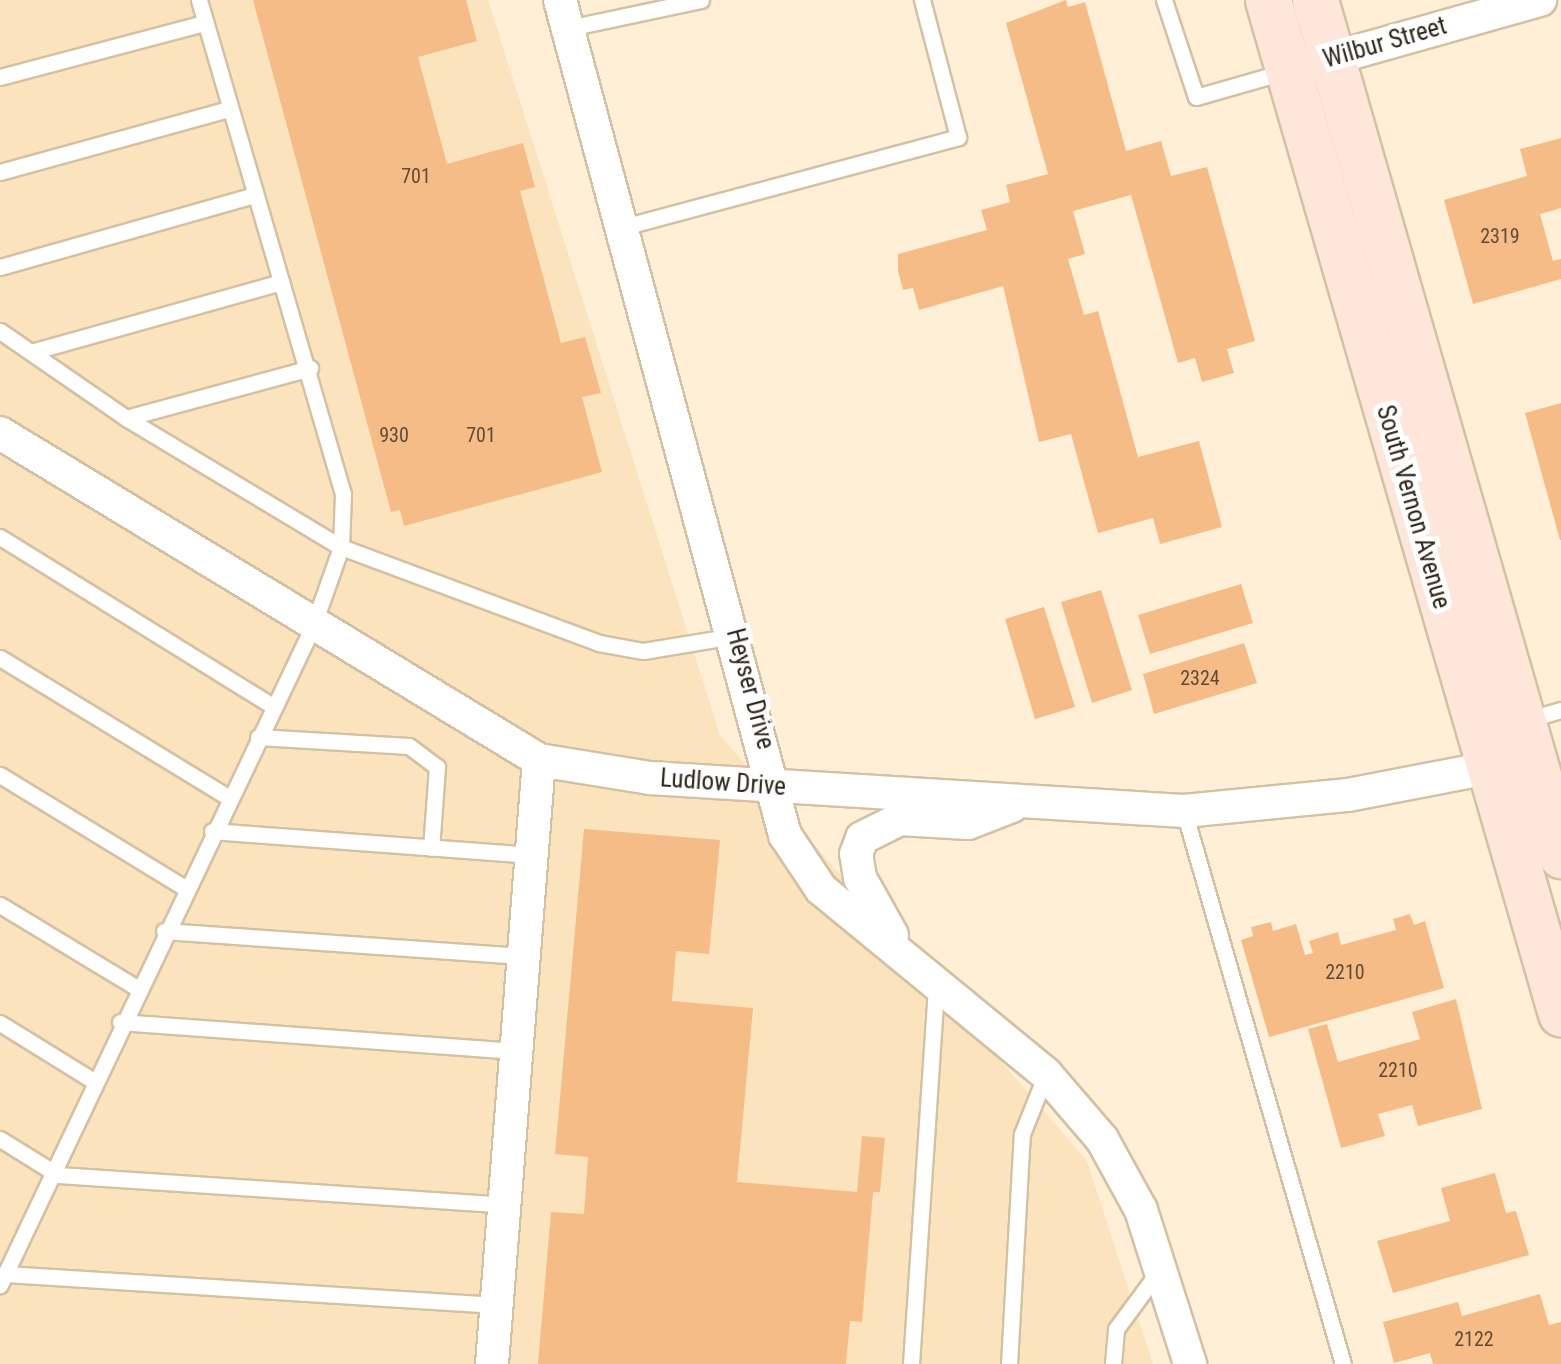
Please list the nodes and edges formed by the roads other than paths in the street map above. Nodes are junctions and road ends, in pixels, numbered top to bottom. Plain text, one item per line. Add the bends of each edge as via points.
1 (198, 0) edge
2 (701, 0) edge
3 (922, 0) edge
4 (1164, 0) edge
5 (1268, 0) edge
6 (1315, 0) edge
7 (1540, 0) edge
8 (564, 14) edge
9 (205, 23) junction
10 (1332, 58) junction
11 (1288, 71) junction
12 (0, 77) edge
13 (228, 109) junction
14 (0, 172) edge
15 (254, 195) junction
16 (623, 227) junction
17 (0, 266) edge
18 (280, 282) junction
19 (0, 331) edge
20 (31, 352) junction
21 (310, 368) junction
22 (126, 418) junction
23 (0, 433) edge
24 (0, 537) edge
25 (341, 546) junction
26 (313, 626) junction
27 (736, 636) junction
28 (0, 658) edge
29 (273, 706) junction
30 (1512, 735) edge
31 (258, 737) junction
32 (539, 760) junction
33 (0, 775) edge
34 (777, 786) junction
35 (228, 797) junction
36 (1026, 801) junction
37 (1184, 811) junction
38 (212, 831) junction
39 (431, 848) junction
40 (528, 855) junction
41 (1561, 855) edge
42 (185, 888) junction
43 (0, 905) edge
44 (164, 931) junction
45 (521, 956) junction
46 (926, 974) junction
47 (137, 988) junction
48 (1561, 1014) edge
49 (120, 1022) junction
50 (0, 1023) edge
51 (512, 1052) junction
52 (1046, 1074) junction
53 (92, 1080) junction
54 (0, 1140) edge
55 (58, 1175) junction
56 (504, 1205) junction
57 (1161, 1267) junction
58 (3, 1280) edge
59 (497, 1305) junction
60 (492, 1364) edge
61 (911, 1364) edge
62 (1009, 1364) edge
63 (1113, 1364) edge
64 (1190, 1364) edge
65 (1343, 1364) edge

1 - 9 lane
2 - 8 lane
3 - 16 lane via 958,136
4 - 11 lane via 1196,96
5 - 11 main road, South Vernon Avenue
6 - 10 main road, South Vernon Avenue
7 - 10 street, Wilbur Street
8 - 16 street, Heyser Drive
9 - 12 lane
9 - 13 lane
10 - 11 street, Wilbur Street
10 - 30 main road, South Vernon Avenue
11 - 30 main road, South Vernon Avenue
13 - 14 lane
13 - 15 lane
15 - 17 lane
15 - 18 lane
16 - 27 street, Heyser Drive
18 - 20 lane
18 - 21 lane
19 - 20 lane
20 - 22 lane
21 - 22 lane
21 - 25 lane via 343,494
22 - 25 lane
23 - 26 street, Ludlow Drive
24 - 29 lane
25 - 26 lane
25 - 27 lane via 599,643 643,652
26 - 29 lane
26 - 32 street, Ludlow Drive
27 - 34 street, Heyser Drive
28 - 35 lane
29 - 31 lane
30 - 37 street, Ludlow Drive via 1348,795
30 - 41 main road, South Vernon Avenue
30 - 48 main road, South Vernon Avenue
31 - 35 lane
31 - 39 lane via 410,746 437,768
32 - 34 street, Ludlow Drive via 650,778
32 - 40 street
33 - 42 lane
34 - 36 street, Ludlow Drive
34 - 46 street, Heyser Drive via 785,835 798,860 821,889
35 - 38 lane
36 - 37 street, Ludlow Drive
36 - 46 street via 968,822 900,819 862,838 856,854 869,902
37 - 65 lane
38 - 39 lane
38 - 42 lane
39 - 40 lane
40 - 45 street
42 - 44 lane
43 - 47 lane
44 - 45 lane
44 - 47 lane
45 - 51 street
46 - 52 street, Heyser Drive
46 - 61 lane
47 - 49 lane
49 - 51 lane
49 - 53 lane
50 - 53 lane
51 - 56 street
52 - 57 street, Heyser Drive via 1102,1139 1141,1210
52 - 62 lane via 1022,1134
53 - 55 lane
54 - 55 lane
55 - 56 lane
55 - 58 lane
56 - 59 street
57 - 63 lane via 1116,1329
57 - 64 street, Heyser Drive
58 - 59 lane
59 - 60 street

